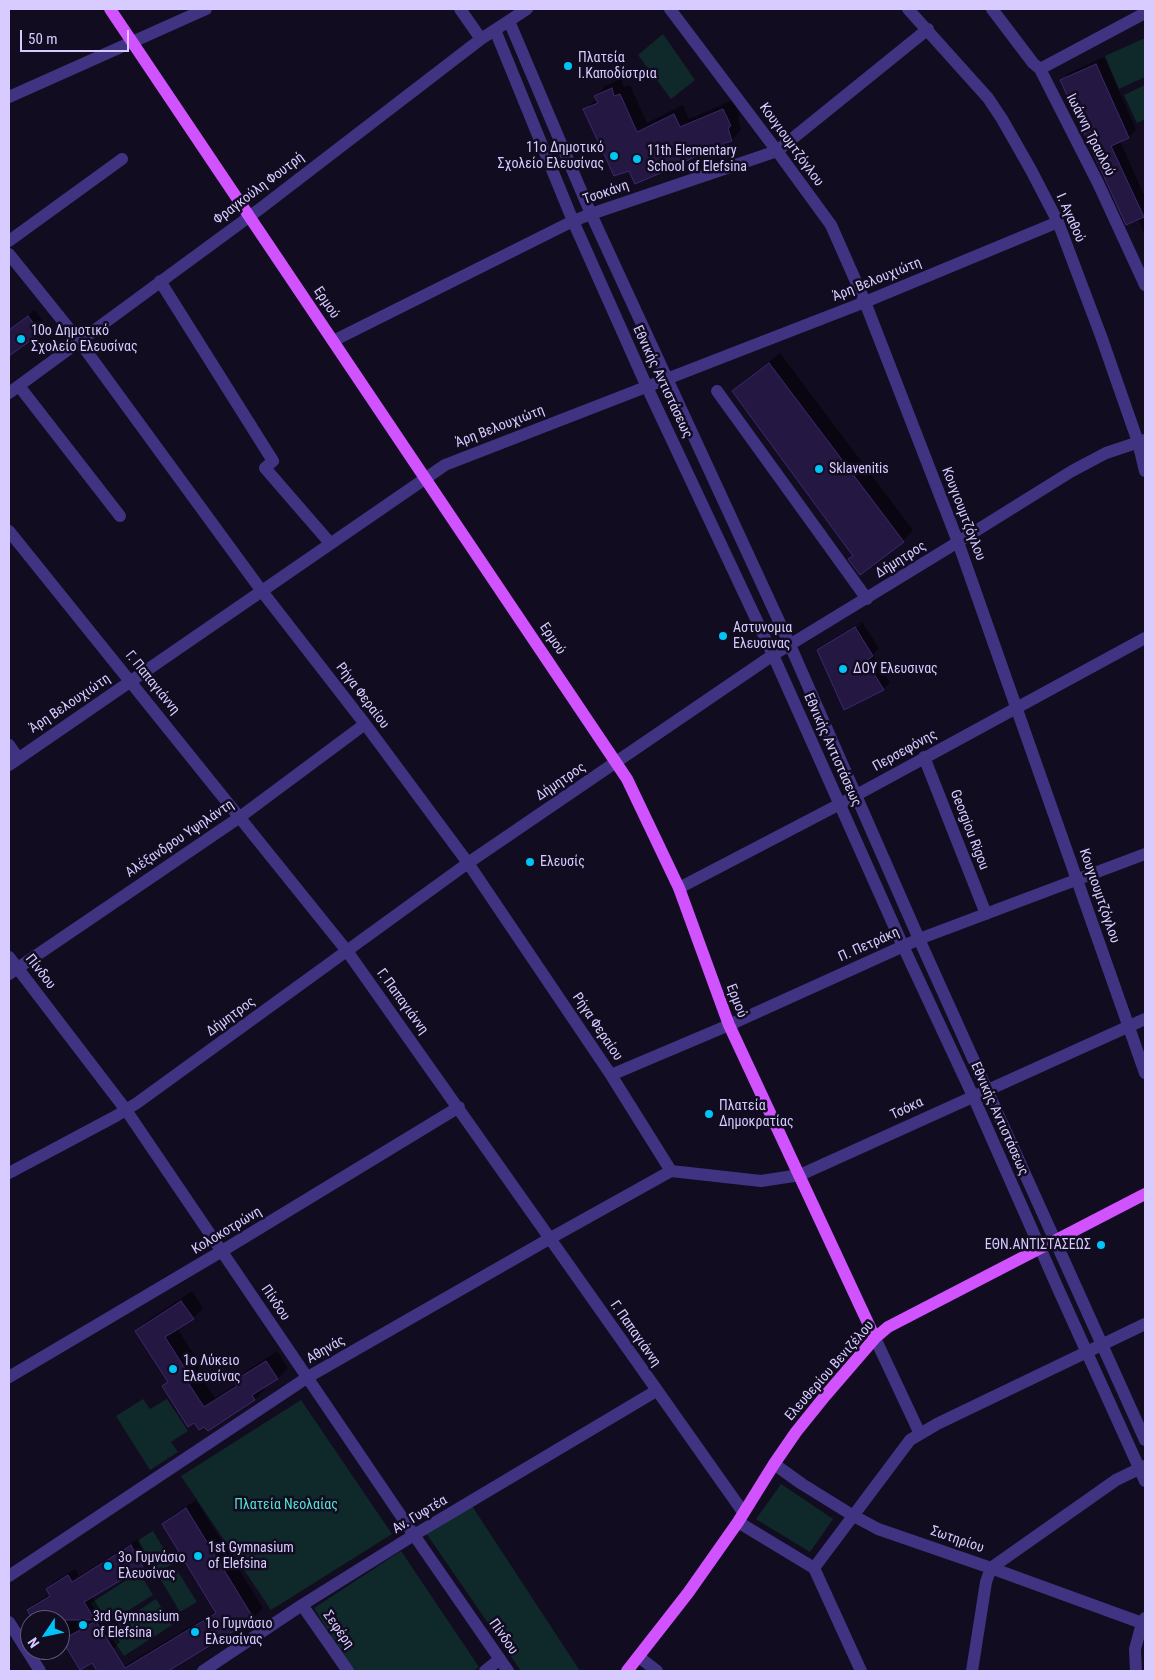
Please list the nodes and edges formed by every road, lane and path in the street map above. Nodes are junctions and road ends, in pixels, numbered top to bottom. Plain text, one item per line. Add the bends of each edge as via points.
1 (110, 9) edge
2 (206, 9) edge
3 (460, 9) edge
4 (527, 9) edge
5 (670, 9) edge
6 (908, 9) edge
7 (992, 9) edge
8 (1145, 13) edge
9 (509, 21) junction
10 (928, 29) junction
11 (495, 30) junction
12 (481, 39) junction
13 (132, 42) junction
14 (1040, 69) junction
15 (9, 97) edge
16 (777, 151) junction
17 (122, 159) dead end
18 (591, 214) junction
19 (249, 217) junction
20 (574, 221) junction
21 (1058, 222) junction
22 (9, 241) edge
23 (9, 254) edge
24 (160, 281) junction
25 (1145, 285) edge
26 (865, 302) junction
27 (80, 341) junction
28 (333, 341) junction
29 (668, 378) junction
30 (647, 388) junction
31 (14, 390) edge
32 (717, 391) dead end
33 (1142, 441) edge
34 (1145, 471) edge
35 (425, 478) junction
36 (120, 516) dead end
37 (9, 531) edge
38 (958, 542) junction
39 (330, 543) junction
40 (261, 590) junction
41 (866, 599) junction
42 (1145, 638) edge
43 (790, 645) junction
44 (773, 655) junction
45 (130, 681) junction
46 (1016, 709) junction
47 (365, 724) junction
48 (9, 745) edge
49 (924, 757) junction
50 (14, 761) edge
51 (616, 762) junction
52 (856, 795) junction
53 (840, 804) junction
54 (240, 817) junction
55 (1145, 854) edge
56 (468, 863) junction
57 (1078, 879) junction
58 (679, 888) junction
59 (986, 914) junction
60 (919, 939) junction
61 (903, 946) junction
62 (348, 952) junction
63 (9, 957) edge
64 (13, 971) edge
65 (1145, 1019) edge
66 (729, 1025) junction
67 (1129, 1027) junction
68 (1145, 1073) edge
69 (611, 1075) junction
70 (988, 1089) junction
71 (973, 1096) junction
72 (459, 1107) junction
73 (126, 1110) junction
74 (671, 1171) junction
75 (9, 1173) edge
76 (800, 1175) junction
77 (1145, 1194) edge
78 (549, 1239) junction
79 (1056, 1240) junction
80 (1040, 1248) junction
81 (222, 1251) junction
82 (1145, 1324) edge
83 (875, 1338) junction
84 (1101, 1346) junction
85 (1087, 1353) junction
86 (9, 1377) edge
87 (308, 1377) junction
88 (656, 1390) junction
89 (920, 1434) junction
90 (1145, 1440) edge
91 (774, 1464) junction
92 (1142, 1467) edge
93 (1145, 1481) edge
94 (852, 1515) junction
95 (740, 1517) junction
96 (414, 1535) junction
97 (814, 1568) junction
98 (991, 1568) junction
99 (9, 1576) edge
100 (302, 1605) junction
101 (1144, 1621) edge
102 (9, 1622) edge
103 (639, 1657) junction
104 (500, 1659) junction
105 (206, 1670) edge
106 (40, 1671) edge
107 (348, 1671) edge
108 (485, 1671) edge
109 (508, 1671) edge
110 (627, 1671) edge
111 (658, 1671) edge
112 (861, 1671) edge
113 (972, 1671) edge
114 (1136, 1671) edge

1 - 13 main road, Ερμού
2 - 13 street
3 - 12 street
4 - 9 street, Φραγκούλη Φουτρή
5 - 16 street, Κουγιουμτζόγλου
6 - 10 street, Ι. Αγαθού
7 - 14 street, Ιωάννη Τραυλού
8 - 14 street
9 - 11 street, Φραγκούλη Φουτρή
9 - 18 street, Εθνικής Αντιστάσεως
10 - 16 street, Τσοκάνη
10 - 21 street, Ι. Αγαθού via 988,98
11 - 12 street, Φραγκούλη Φουτρή
11 - 20 street, Εθνικής Αντιστάσεως
12 - 19 street, Φραγκούλη Φουτρή
13 - 15 street
13 - 19 main road, Ερμού
14 - 25 street, Ιωάννη Τραυλού
16 - 18 street, Τσοκάνη
16 - 26 street, Κουγιουμτζόγλου via 831,225
17 - 22 street
18 - 20 street, Τσοκάνη
18 - 29 street, Εθνικής Αντιστάσεως
19 - 24 street, Φραγκούλη Φουτρή
19 - 28 main road, Ερμού
20 - 28 street, Τσοκάνη
20 - 30 street, Εθνικής Αντιστάσεως
21 - 26 street, Άρη Βελουχιώτη
21 - 33 street, Ι. Αγαθού
23 - 27 street, Ρήγα Φεραίου
24 - 27 street, Φραγκούλη Φουτρή
24 - 39 street via 273,461 265,468
26 - 29 street, Άρη Βελουχιώτη
26 - 38 street, Κουγιουμτζόγλου
27 - 31 street, Φραγκούλη Φουτρή
27 - 40 street, Ρήγα Φεραίου
28 - 35 main road, Ερμού
29 - 30 street, Άρη Βελουχιώτη
29 - 43 street, Εθνικής Αντιστάσεως
30 - 35 street, Άρη Βελουχιώτη via 445,465
30 - 44 street, Εθνικής Αντιστάσεως
31 - 36 street
32 - 41 street
33 - 34 street, Ι. Αγαθού
33 - 38 street, Δήμητρος via 1106,452
35 - 39 street, Άρη Βελουχιώτη
35 - 51 main road, Ερμού
37 - 45 street, Γ. Παπαγιάννη
38 - 41 street, Δήμητρος
38 - 46 street, Κουγιουμτζόγλου
39 - 40 street, Άρη Βελουχιώτη
40 - 45 street, Άρη Βελουχιώτη
40 - 47 street, Ρήγα Φεραίου
41 - 43 street, Δήμητρος
42 - 46 street, Περσεφόνης
43 - 44 street, Δήμητρος
43 - 52 street, Εθνικής Αντιστάσεως
44 - 51 street, Δήμητρος
44 - 53 street, Εθνικής Αντιστάσεως
45 - 50 street, Άρη Βελουχιώτη
45 - 54 street, Γ. Παπαγιάννη
46 - 49 street, Περσεφόνης
46 - 57 street, Κουγιουμτζόγλου
47 - 54 street, Αλέξανδρου Υψηλάντη
47 - 56 street, Ρήγα Φεραίου
48 - 50 street
49 - 52 street, Περσεφόνης
49 - 59 street, Georgiou Rigou
51 - 56 street, Δήμητρος
51 - 58 main road, Ερμού
52 - 53 street, Περσεφόνης
52 - 60 street, Εθνικής Αντιστάσεως
53 - 58 street, Περσεφόνης
53 - 61 street, Εθνικής Αντιστάσεως
54 - 62 street, Γ. Παπαγιάννη
54 - 64 street, Αλέξανδρου Υψηλάντη
55 - 57 street, Π. Πετράκη
56 - 62 street, Δήμητρος
56 - 69 street, Ρήγα Φεραίου
57 - 59 street, Π. Πετράκη
57 - 67 street, Κουγιουμτζόγλου
58 - 66 main road, Ερμού
59 - 60 street, Π. Πετράκη
60 - 61 street, Π. Πετράκη
60 - 70 street, Εθνικής Αντιστάσεως
61 - 66 street, Π. Πετράκη
61 - 71 street, Εθνικής Αντιστάσεως
62 - 72 street, Γ. Παπαγιάννη
62 - 73 street, Δήμητρος
63 - 64 street, Πίνδου
64 - 73 street, Πίνδου
65 - 67 street, Τσόκα
66 - 69 street, Π. Πετράκη
66 - 76 main road, Ερμού
67 - 68 street, Κουγιουμτζόγλου
67 - 70 street, Τσόκα
69 - 74 street, Ρήγα Φεραίου
70 - 71 street, Τσόκα
70 - 79 street, Εθνικής Αντιστάσεως
71 - 76 street, Τσόκα
71 - 80 street, Εθνικής Αντιστάσεως
72 - 78 street, Γ. Παπαγιάννη
72 - 81 street, Κολοκοτρώνη
73 - 75 street, Δήμητρος
73 - 81 street, Πίνδου
74 - 76 street, Τσόκα via 761,1181
74 - 78 street, Αθηνάς
76 - 83 main road, Ερμού
77 - 79 main road, Ελευθερίου Βενιζέλου
78 - 87 street, Αθηνάς
78 - 88 street, Γ. Παπαγιάννη
79 - 80 main road, Ελευθερίου Βενιζέλου
79 - 84 street, Εθνικής Αντιστάσεως
80 - 83 main road, Ελευθερίου Βενιζέλου via 888,1327
80 - 85 street, Εθνικής Αντιστάσεως
81 - 86 street, Κολοκοτρώνη
81 - 87 street, Πίνδου
82 - 84 street
83 - 89 street
83 - 91 main road, Ελευθερίου Βενιζέλου via 825,1396
84 - 85 street
84 - 90 street, Εθνικής Αντιστάσεως
85 - 89 street
85 - 92 street, Εθνικής Αντιστάσεως
87 - 96 street, Πίνδου
87 - 99 street, Αθηνάς
88 - 95 street, Γ. Παπαγιάννη
88 - 96 street, Αν. Γυφτέα
89 - 94 street via 910,1440
91 - 94 street, Σωτηρίου
91 - 95 main road, Ελευθερίου Βενιζέλου
92 - 93 street, Εθνικής Αντιστάσεως
92 - 98 street via 1116,1480
94 - 97 street
94 - 98 street, Σωτηρίου via 878,1529
95 - 97 street
95 - 103 main road, Ελευθερίου Βενιζέλου
96 - 100 street, Αν. Γυφτέα
96 - 104 street, Πίνδου
97 - 112 street
98 - 101 street, Σωτηρίου
98 - 113 street
100 - 105 street, Αν. Γυφτέα
100 - 107 street, Σεφέρη
101 - 114 street via 1134,1649
102 - 106 street
103 - 110 main road, Ελευθερίου Βενιζέλου
103 - 111 street
104 - 108 street
104 - 109 street, Πίνδου

